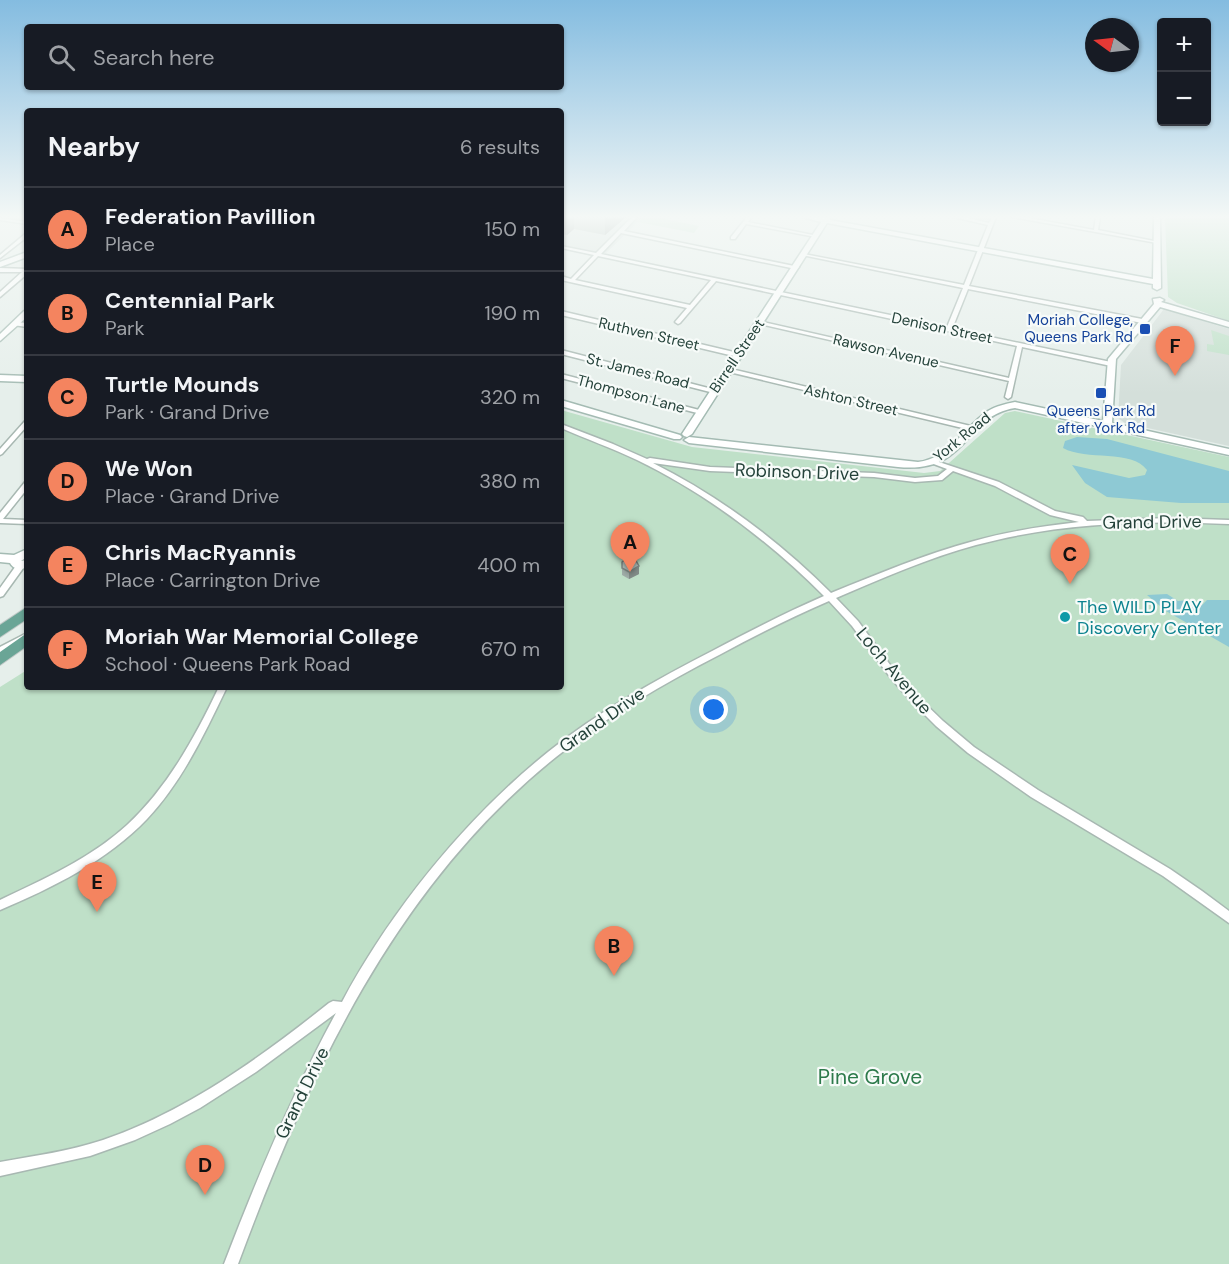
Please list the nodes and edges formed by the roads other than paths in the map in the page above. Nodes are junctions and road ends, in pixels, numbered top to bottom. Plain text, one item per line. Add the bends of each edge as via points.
1 (21, 276) edge
2 (576, 276) edge
3 (700, 276) edge
4 (790, 276) edge
5 (913, 276) edge
6 (969, 276) edge
7 (1124, 276) edge
8 (1156, 276) edge
9 (715, 279) junction
10 (564, 280) edge
11 (571, 281) junction
12 (1156, 282) junction
13 (965, 286) junction
14 (779, 293) junction
15 (0, 295) edge
16 (1162, 303) junction
17 (691, 307) junction
18 (564, 314) edge
19 (24, 316) edge
20 (1142, 321) junction
21 (678, 322) dead end
22 (759, 323) junction
23 (15, 324) junction
24 (24, 325) edge
25 (1229, 325) edge
26 (949, 329) junction
27 (0, 339) edge
28 (1020, 345) junction
29 (564, 353) edge
30 (738, 355) junction
31 (1112, 364) junction
32 (728, 370) junction
33 (564, 377) edge
34 (0, 378) edge
35 (24, 379) edge
36 (1012, 380) junction
37 (714, 391) junction
38 (1008, 397) dead end
39 (564, 404) edge
40 (701, 412) junction
41 (1107, 424) junction
42 (24, 425) edge
43 (564, 427) edge
44 (975, 429) junction
45 (684, 437) junction
46 (1229, 452) edge
47 (0, 453) edge
48 (640, 458) junction
49 (933, 462) junction
50 (951, 469) junction
51 (24, 488) edge
52 (1025, 498) junction
53 (0, 519) edge
54 (24, 522) edge
55 (1229, 522) edge
56 (1086, 524) junction
57 (1044, 529) junction
58 (0, 558) edge
59 (21, 563) edge
60 (0, 594) edge
61 (829, 597) junction
62 (24, 614) edge
63 (0, 632) edge
64 (24, 639) edge
65 (24, 640) edge
66 (0, 651) edge
67 (0, 660) edge
68 (221, 690) edge
69 (0, 905) edge
70 (1229, 918) edge
71 (344, 1008) junction
72 (0, 1169) edge
73 (231, 1264) edge

1 - 15 street
2 - 11 street
3 - 9 street, Denison Street
4 - 14 main road, Birrell Street
5 - 13 street
6 - 13 street
7 - 12 main road
8 - 12 main road
9 - 14 street, Denison Street
9 - 17 street
10 - 11 street
11 - 17 street
12 - 16 main road
13 - 20 street
13 - 26 street
14 - 22 main road, Birrell Street
14 - 26 street, Denison Street
16 - 20 main road
16 - 25 main road
17 - 21 street
18 - 30 street, Ruthven Street
19 - 23 main road
20 - 31 main road
22 - 30 main road, Birrell Street
22 - 36 street, Rawson Avenue
23 - 24 street
23 - 27 main road
26 - 28 street, Denison Street
28 - 31 street, Denison Street
28 - 36 street
29 - 37 street, St. James Road
30 - 32 main road, Birrell Street
31 - 41 main road
32 - 37 main road, Birrell Street
32 - 44 street, Ashton Street
33 - 40 street, Thompson Lane
34 - 35 main road
36 - 38 street
37 - 40 main road, Birrell Street
39 - 45 main road, York Road
40 - 45 main road, Birrell Street
41 - 44 main road, York Road via 1009,405 994,411
41 - 46 main road, York Road
42 - 47 street
43 - 48 street, Loch Avenue
44 - 49 main road, York Road
45 - 49 main road, York Road via 897,464
48 - 50 street, Robinson Drive via 710,469 863,474 915,480 940,478
48 - 61 street, Loch Avenue via 707,496 747,525
49 - 50 street
50 - 52 street
51 - 53 street
52 - 56 street
52 - 57 street via 1046,515
53 - 54 street
55 - 56 street, Grand Drive via 1150,518
56 - 57 street, Grand Drive
57 - 61 street, Grand Drive via 958,548
58 - 59 main road
59 - 60 street
61 - 70 street, Loch Avenue via 905,690 972,751 1174,877
61 - 71 street, Grand Drive via 622,702 528,774 449,857 402,918
62 - 63 main road
64 - 66 street
65 - 67 main road
68 - 69 street via 168,784 136,824 88,859
71 - 72 street via 333,1007 274,1055 201,1101 102,1146
71 - 73 street, Grand Drive via 277,1145

